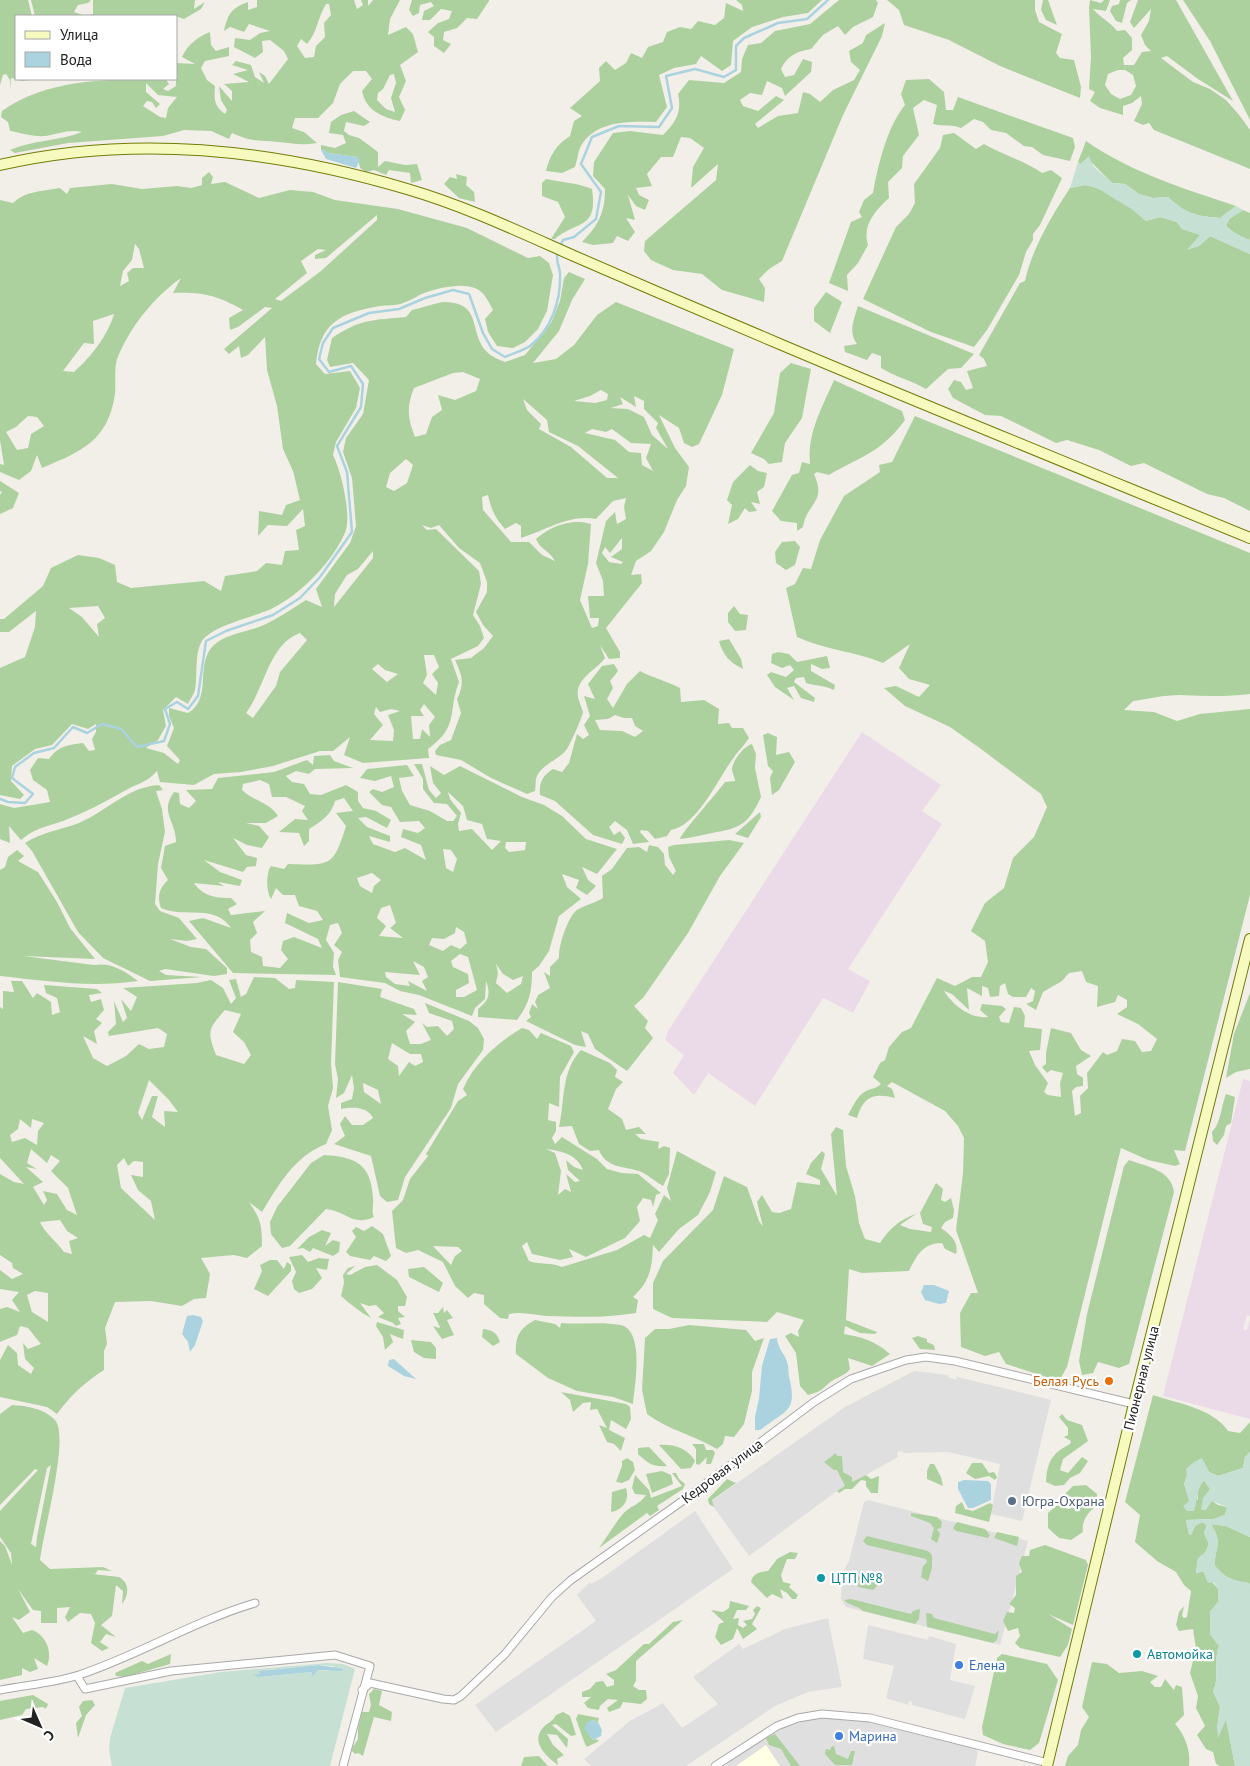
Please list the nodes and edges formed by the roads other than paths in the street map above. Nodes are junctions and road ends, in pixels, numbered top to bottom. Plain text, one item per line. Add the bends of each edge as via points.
1 (0, 165) edge
2 (1250, 538) edge
3 (1250, 939) edge
4 (1134, 1404) junction
5 (255, 1604) dead end
6 (77, 1676) junction
7 (0, 1690) edge
8 (362, 1690) junction
9 (1047, 1765) edge
10 (343, 1766) edge
11 (715, 1766) edge

1 - 2 main road via 74,153 170,148 268,156 411,190 537,239 789,348
3 - 4 main road, Пионерная улица
4 - 8 street, Кедровая улица via 926,1357 906,1360 851,1379 814,1402 571,1580 552,1597 505,1654 461,1696 454,1700 443,1699 370,1683
4 - 9 main road, Пионерная улица
5 - 6 street via 222,1613
6 - 7 street
6 - 8 street via 85,1689 171,1671 336,1656 370,1666
8 - 10 street
9 - 11 street via 870,1718 822,1714 776,1726

